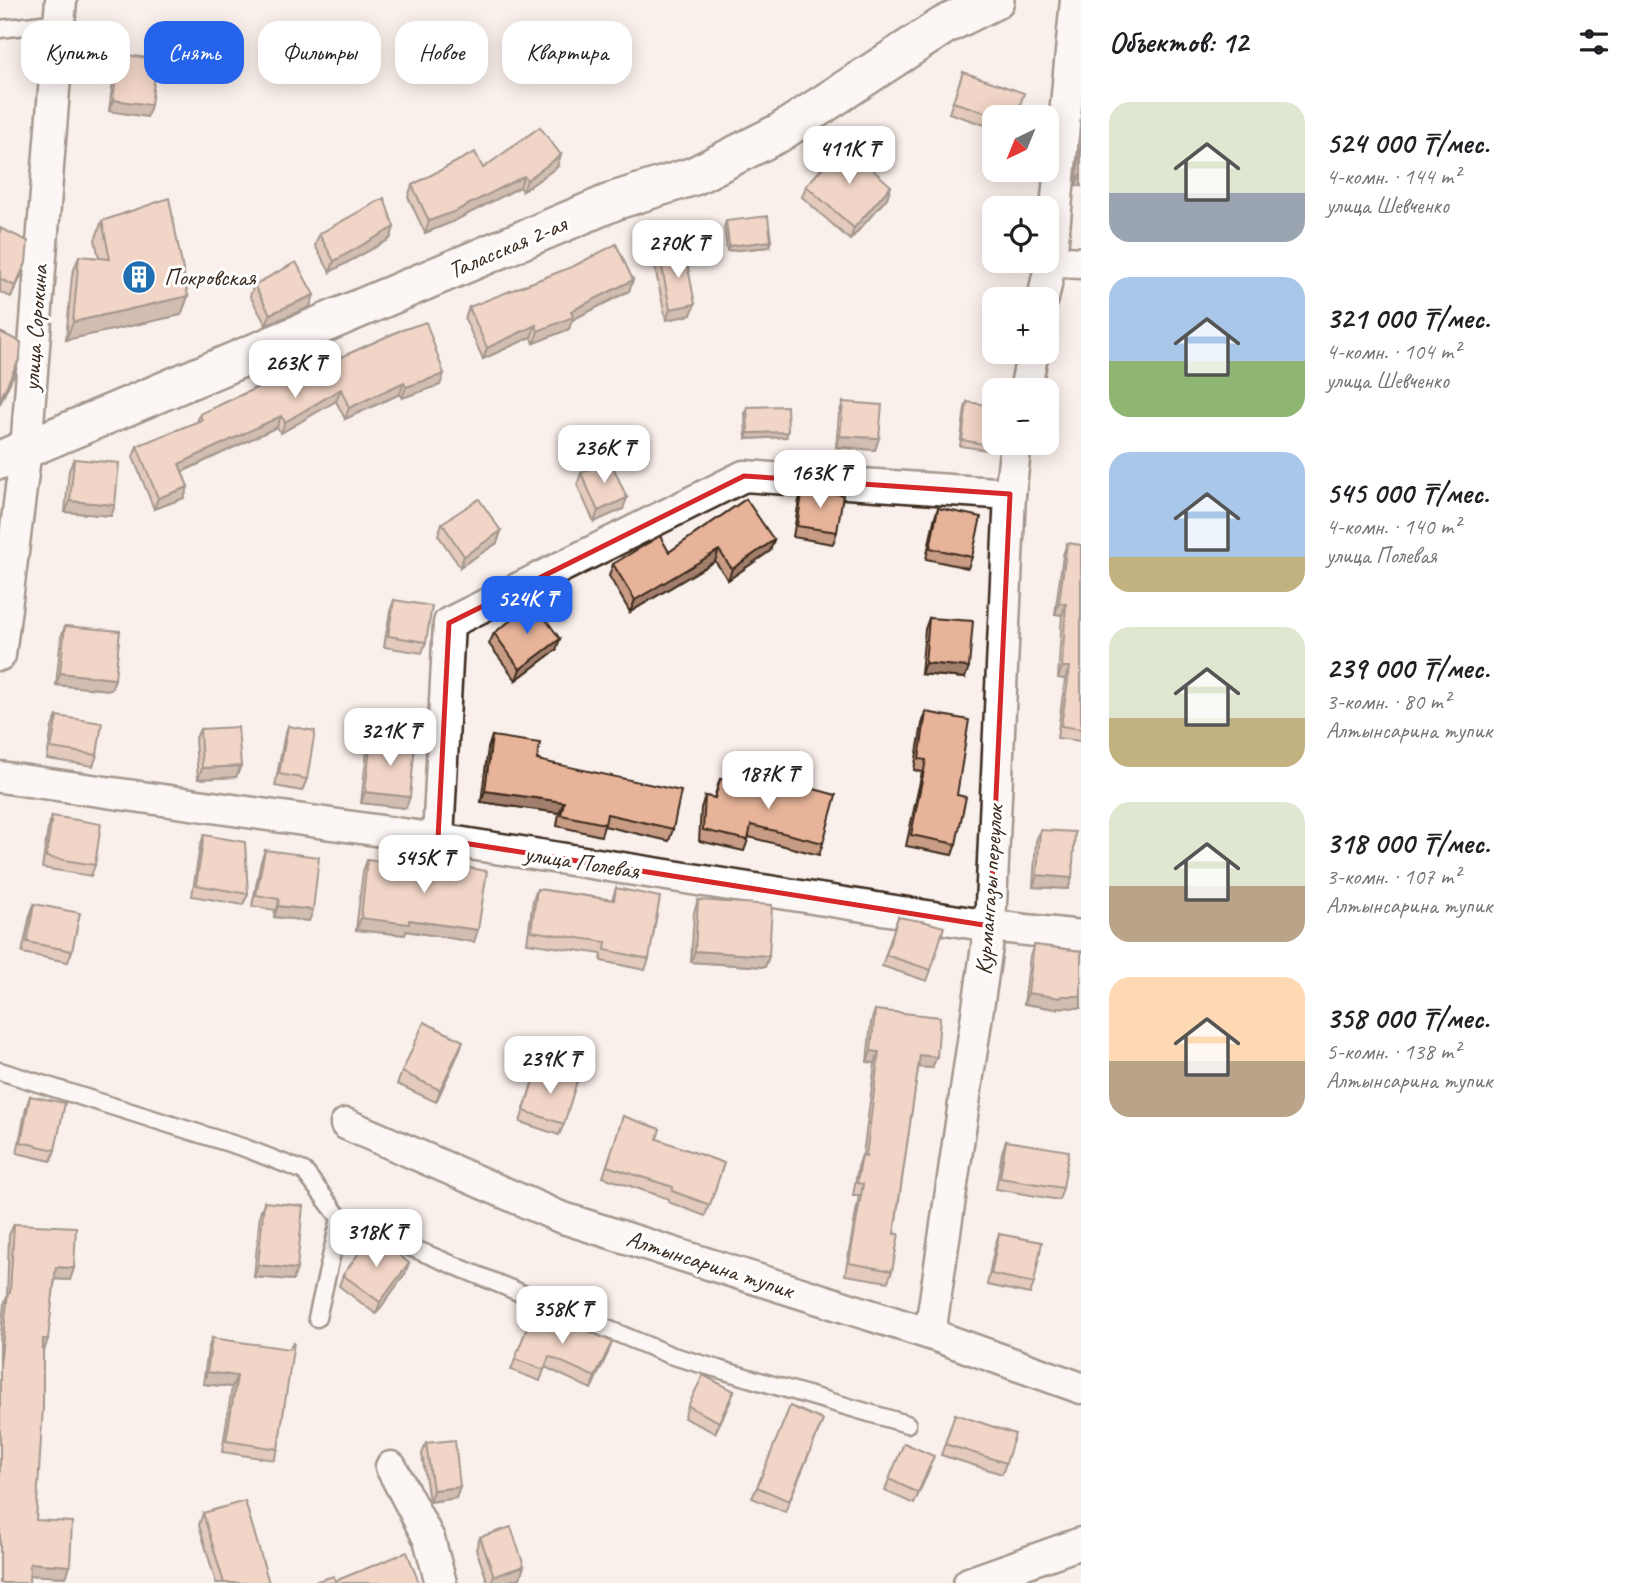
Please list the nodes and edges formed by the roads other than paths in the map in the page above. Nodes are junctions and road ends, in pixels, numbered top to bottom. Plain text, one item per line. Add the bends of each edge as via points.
1 (995, 0) edge
2 (1076, 0) edge
3 (60, 11) edge
4 (0, 29) edge
5 (1057, 196) edge
6 (1059, 262) edge
7 (1081, 263) edge
8 (13, 454) edge
9 (1015, 455) edge
10 (1010, 494) junction
11 (0, 655) edge
12 (0, 777) edge
13 (438, 839) junction
14 (990, 926) junction
15 (1081, 936) edge
16 (0, 1071) edge
17 (346, 1124) dead end
18 (340, 1217) junction
19 (317, 1318) dead end
20 (930, 1334) junction
21 (1081, 1388) edge
22 (906, 1424) dead end
23 (391, 1467) dead end
24 (1081, 1543) edge
25 (441, 1583) edge
26 (968, 1583) edge

1 - 8 street, Таласская 2-ая via 943,26 779,133 694,176 617,200
2 - 5 street
3 - 4 lane
3 - 8 street, улица Сорокина
6 - 7 street
8 - 11 street, улица Сорокина
9 - 10 street, Курмангазы переулок
10 - 13 street via 744,476 449,623
10 - 14 street, Курмангазы переулок
12 - 13 street, улица Полевая
13 - 14 street, улица Полевая
14 - 15 street, улица Полевая
14 - 20 street, Курмангазы переулок
16 - 18 lane via 304,1171
17 - 20 street, Алтынсарина тупик via 560,1217
18 - 19 lane
18 - 22 lane via 670,1354
20 - 21 street, Алтынсарина тупик
23 - 25 street via 429,1539
24 - 26 street

